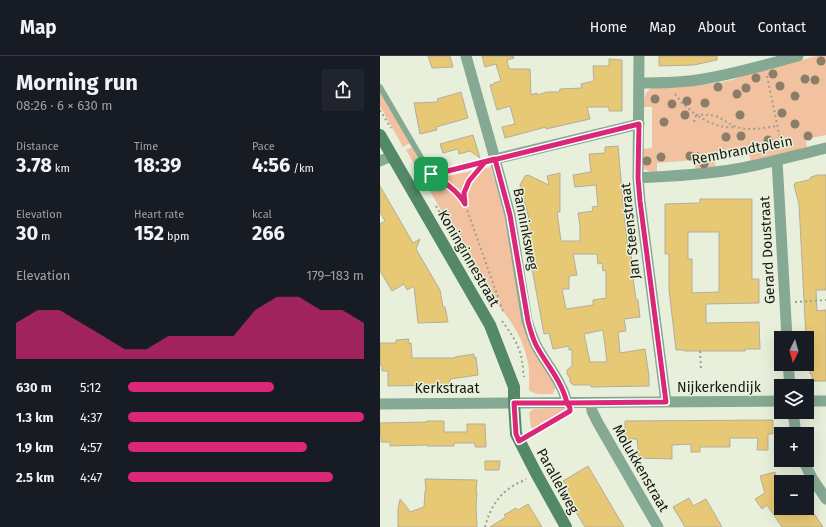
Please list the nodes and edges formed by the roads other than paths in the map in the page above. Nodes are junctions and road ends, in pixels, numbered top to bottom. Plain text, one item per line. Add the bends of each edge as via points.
1 (466, 56) edge
2 (639, 56) edge
3 (798, 56) edge
4 (761, 63) edge
5 (639, 83) junction
6 (380, 87) edge
7 (639, 124) junction
8 (380, 135) edge
9 (826, 148) edge
10 (392, 156) junction
11 (781, 159) junction
12 (490, 160) junction
13 (380, 161) edge
14 (638, 178) junction
15 (787, 331) edge
16 (774, 401) edge
17 (814, 401) edge
18 (826, 401) edge
19 (666, 402) junction
20 (514, 403) junction
21 (567, 403) junction
22 (590, 403) junction
23 (380, 404) edge
24 (806, 467) edge
25 (826, 499) edge
26 (566, 527) edge
27 (658, 527) edge

1 - 12 street, Banninksweg
2 - 5 street, Jan Steenstraat
3 - 4 street
4 - 5 street via 726,76 668,83
5 - 7 street, Jan Steenstraat
6 - 12 lane via 431,174
7 - 12 street
7 - 14 street, Jan Steenstraat
8 - 10 street, Koninginnestraat
9 - 11 street, Rembrandtplein
10 - 13 street
10 - 20 street, Koninginnestraat via 490,324 514,387
11 - 14 street, Rembrandtplein via 735,170
11 - 15 street, Gerard Doustraat
12 - 21 street, Banninksweg via 510,215 531,333 560,384
14 - 19 street, Jan Steenstraat
16 - 19 street, Nijkerkendijk
17 - 18 street
19 - 22 street, Nijkerkendijk
20 - 21 street, Nijkerkendijk
20 - 23 street, Kerkstraat
20 - 26 street, Parallelweg via 516,434
21 - 22 street, Nijkerkendijk
22 - 27 street, Molukkenstraat via 598,423
24 - 25 street

